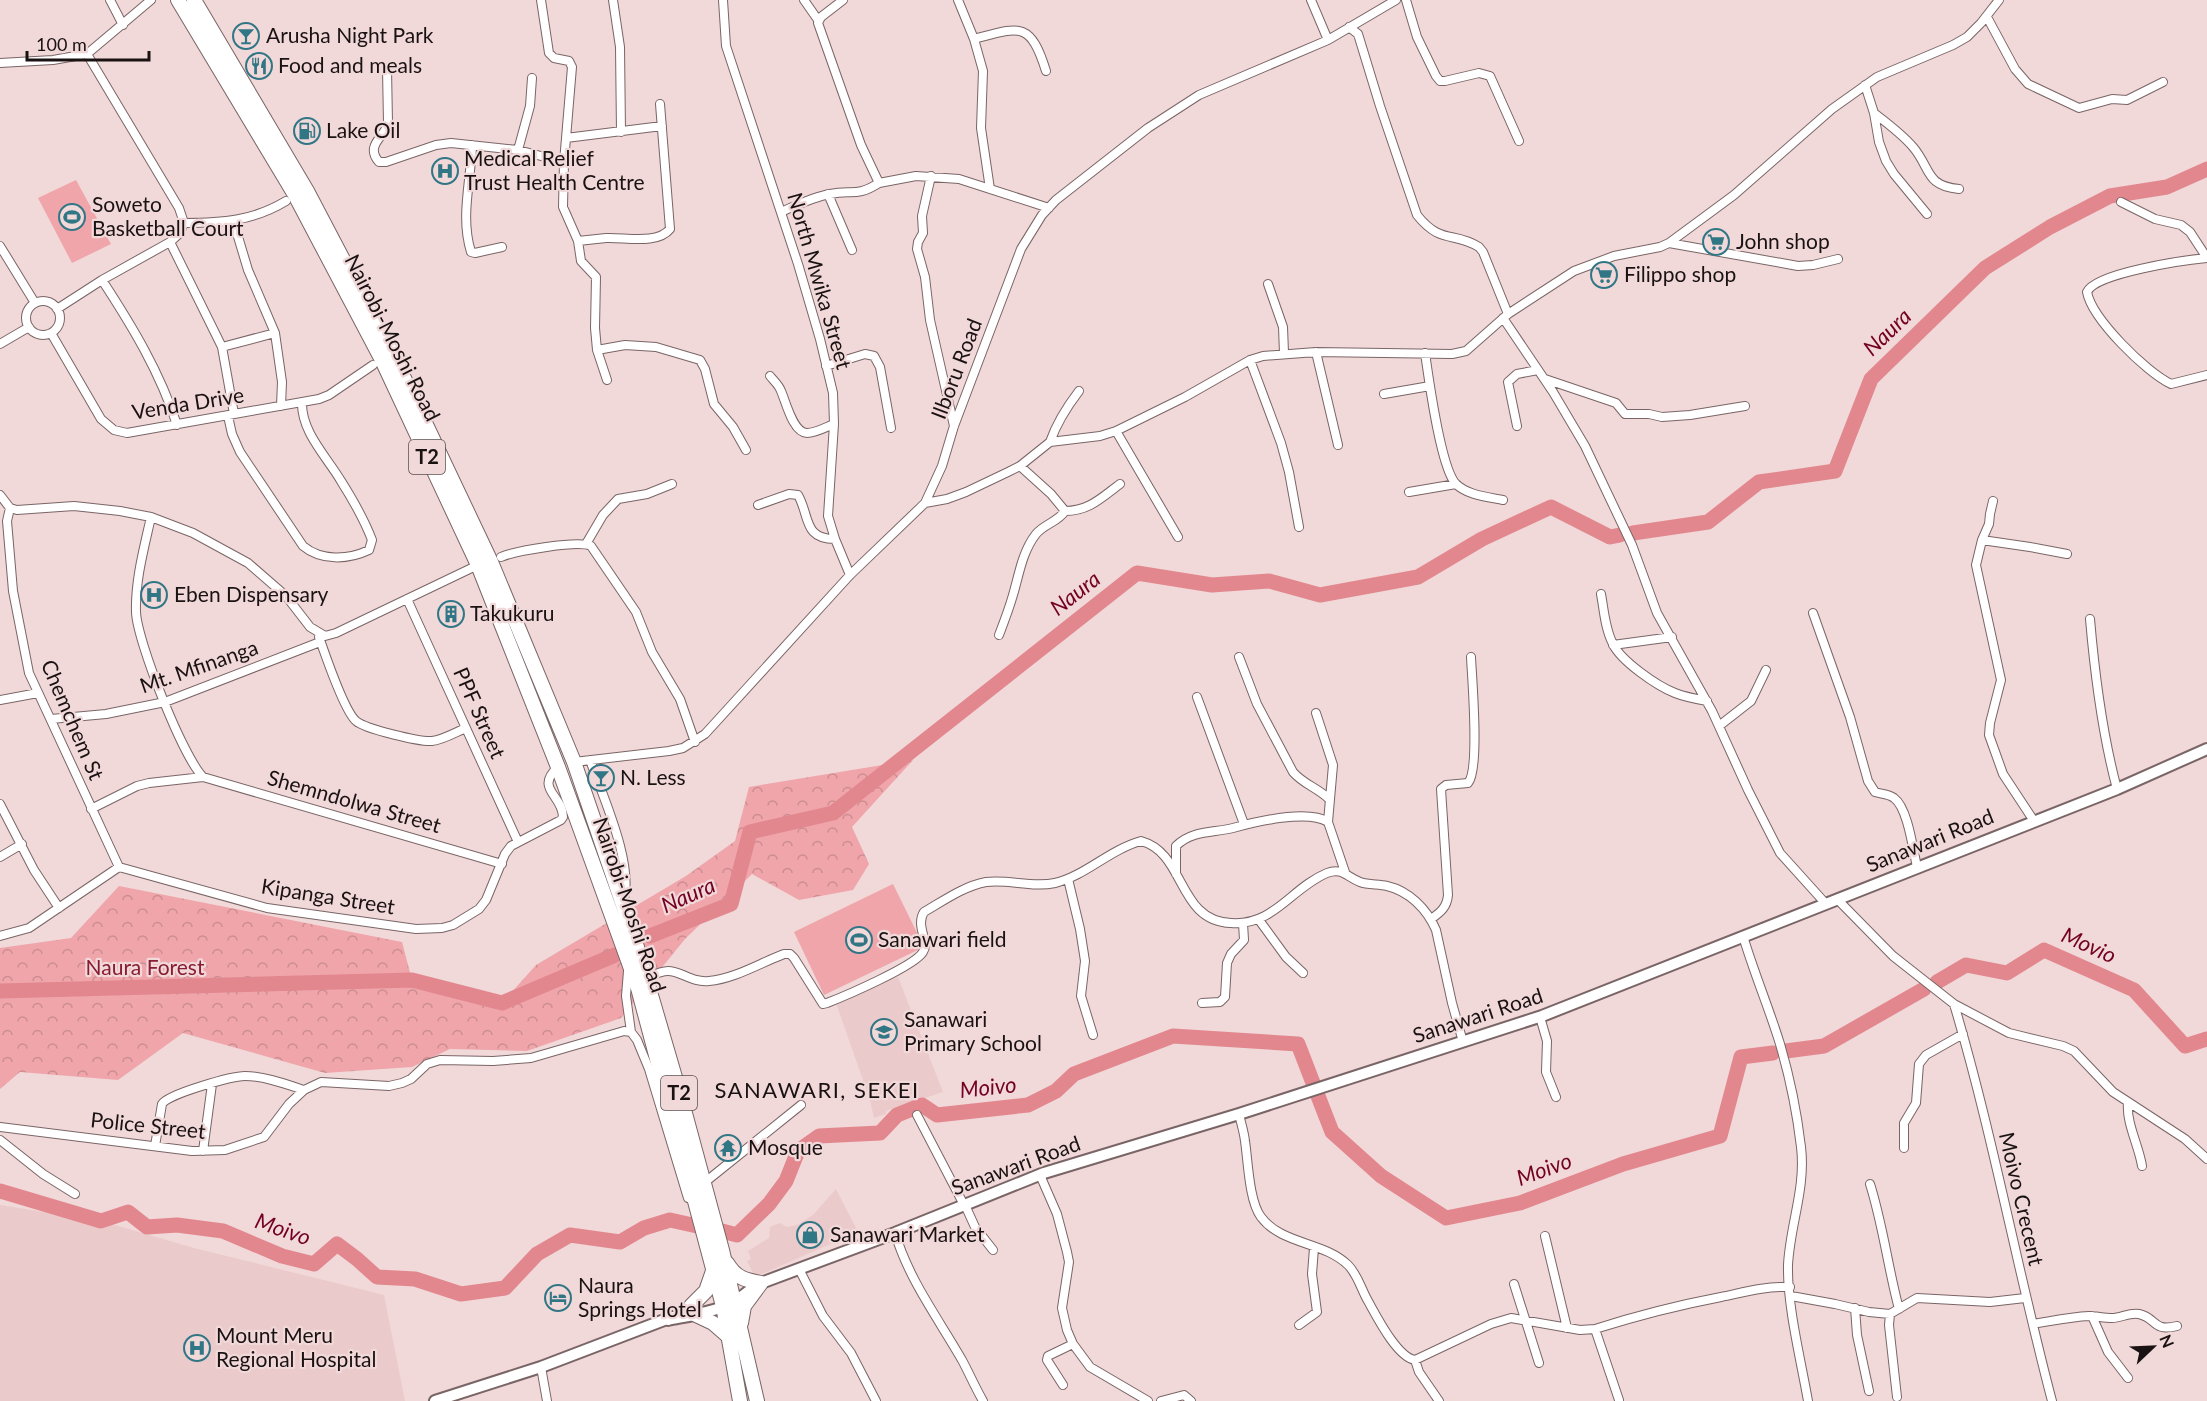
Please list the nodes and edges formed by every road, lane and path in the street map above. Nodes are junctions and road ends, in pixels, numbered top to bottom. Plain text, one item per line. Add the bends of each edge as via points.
1 (110, 0) edge
2 (151, 0) edge
3 (178, 0) edge
4 (194, 0) edge
5 (541, 0) edge
6 (614, 0) edge
7 (723, 0) edge
8 (804, 0) edge
9 (843, 0) edge
10 (958, 0) edge
11 (1311, 0) edge
12 (1396, 0) edge
13 (1406, 0) edge
14 (1999, 0) edge
15 (1987, 16) junction
16 (818, 20) junction
17 (123, 26) junction
18 (1349, 27) junction
19 (974, 39) junction
20 (1328, 40) junction
21 (87, 54) junction
22 (0, 63) edge
23 (387, 69) dead end
24 (1046, 71) dead end
25 (532, 78) dead end
26 (2163, 82) dead end
27 (1865, 85) junction
28 (660, 104) dead end
29 (1874, 113) junction
30 (662, 126) junction
31 (621, 132) junction
32 (566, 138) junction
33 (1520, 141) dead end
34 (472, 146) junction
35 (518, 150) junction
36 (564, 162) junction
37 (931, 176) junction
38 (879, 183) junction
39 (990, 189) junction
40 (1959, 189) dead end
41 (828, 194) junction
42 (285, 201) dead end
43 (2121, 202) dead end
44 (1049, 208) junction
45 (781, 212) junction
46 (1927, 214) dead end
47 (233, 220) junction
48 (184, 223) junction
49 (578, 241) junction
50 (170, 242) junction
51 (1669, 243) junction
52 (0, 246) edge
53 (502, 247) dead end
54 (852, 250) dead end
55 (2207, 258) edge
56 (1838, 259) dead end
57 (102, 280) junction
58 (1268, 284) dead end
59 (35, 303) junction
60 (57, 309) junction
61 (1506, 316) junction
62 (29, 327) junction
63 (51, 333) junction
64 (274, 333) junction
65 (0, 344) edge
66 (222, 347) junction
67 (597, 350) junction
68 (1316, 352) junction
69 (1284, 353) junction
70 (1425, 353) junction
71 (1250, 360) junction
72 (373, 365) dead end
73 (826, 366) junction
74 (1538, 370) junction
75 (2207, 375) edge
76 (770, 376) dead end
77 (1545, 379) junction
78 (607, 380) dead end
79 (1430, 386) junction
80 (1079, 391) dead end
81 (1384, 394) dead end
82 (302, 402) junction
83 (280, 406) junction
84 (1745, 406) dead end
85 (231, 415) junction
86 (834, 424) junction
87 (177, 425) junction
88 (954, 426) junction
89 (1517, 426) dead end
90 (891, 428) dead end
91 (1116, 431) junction
92 (1050, 442) junction
93 (1338, 445) dead end
94 (746, 450) dead end
95 (1020, 466) junction
96 (1456, 483) junction
97 (672, 484) dead end
98 (1120, 484) dead end
99 (1409, 492) dead end
100 (0, 495) edge
101 (1503, 500) dead end
102 (1993, 501) dead end
103 (925, 503) junction
104 (758, 505) dead end
105 (10, 508) junction
106 (1065, 511) junction
107 (151, 517) junction
108 (1299, 527) dead end
109 (1178, 537) dead end
110 (835, 538) junction
111 (1982, 540) junction
112 (586, 544) junction
113 (2067, 554) dead end
114 (501, 557) dead end
115 (478, 565) junction
116 (850, 576) junction
117 (1601, 594) dead end
118 (407, 599) junction
119 (1813, 613) dead end
120 (2090, 619) dead end
121 (317, 633) junction
122 (999, 635) dead end
123 (1672, 637) junction
124 (321, 642) junction
125 (1613, 645) junction
126 (1239, 657) dead end
127 (1471, 657) dead end
128 (1766, 670) dead end
129 (38, 693) junction
130 (1197, 697) dead end
131 (0, 700) edge
132 (1707, 700) junction
133 (165, 702) junction
134 (1316, 713) dead end
135 (51, 718) junction
136 (1719, 726) junction
137 (466, 728) junction
138 (695, 742) junction
139 (2207, 749) edge
140 (590, 760) junction
141 (574, 762) junction
142 (558, 767) junction
143 (201, 775) junction
144 (2117, 789) junction
145 (1329, 800) junction
146 (0, 804) edge
147 (91, 809) junction
148 (2034, 821) junction
149 (1328, 822) junction
150 (1244, 824) junction
151 (518, 842) junction
152 (22, 844) junction
153 (0, 857) edge
154 (502, 864) junction
155 (119, 867) junction
156 (1917, 867) junction
157 (1345, 872) junction
158 (1176, 874) junction
159 (1068, 879) junction
160 (1837, 899) junction
161 (623, 904) junction
162 (1826, 904) junction
163 (59, 908) junction
164 (1431, 919) junction
165 (1259, 920) junction
166 (1243, 923) junction
167 (0, 936) edge
168 (1743, 936) junction
169 (629, 964) junction
170 (1304, 974) dead end
171 (646, 978) junction
172 (1202, 1004) dead end
173 (1954, 1004) junction
174 (1540, 1017) junction
175 (631, 1032) junction
176 (1963, 1034) junction
177 (1092, 1035) dead end
178 (1463, 1042) junction
179 (212, 1084) junction
180 (304, 1090) junction
181 (1556, 1097) dead end
182 (2128, 1103) junction
183 (801, 1105) dead end
184 (1239, 1114) junction
185 (917, 1115) dead end
186 (0, 1127) edge
187 (0, 1140) edge
188 (155, 1146) junction
189 (1904, 1148) dead end
190 (203, 1151) junction
191 (2207, 1159) edge
192 (2142, 1166) dead end
193 (1041, 1175) junction
194 (704, 1183) junction
195 (1870, 1184) dead end
196 (75, 1194) dead end
197 (964, 1205) junction
198 (699, 1214) junction
199 (895, 1233) junction
200 (1545, 1236) dead end
201 (1314, 1248) junction
202 (722, 1250) junction
203 (993, 1250) dead end
204 (799, 1269) junction
205 (713, 1271) junction
206 (1514, 1284) dead end
207 (756, 1286) junction
208 (1790, 1287) junction
209 (1791, 1296) junction
210 (727, 1298) junction
211 (2025, 1298) junction
212 (1855, 1308) junction
213 (1899, 1309) junction
214 (692, 1310) junction
215 (1890, 1314) junction
216 (2092, 1316) junction
217 (1526, 1320) junction
218 (2033, 1324) junction
219 (1299, 1325) dead end
220 (2177, 1326) dead end
221 (740, 1328) junction
222 (1567, 1328) junction
223 (1595, 1329) junction
224 (729, 1338) junction
225 (1073, 1344) junction
226 (1415, 1360) junction
227 (1539, 1363) dead end
228 (541, 1367) junction
229 (2128, 1378) dead end
230 (1063, 1384) dead end
231 (1869, 1391) dead end
232 (1897, 1397) dead end
233 (439, 1400) edge
234 (1619, 1400) dead end
235 (547, 1401) edge
236 (740, 1401) edge
237 (757, 1401) edge
238 (876, 1401) edge
239 (982, 1401) edge
240 (1148, 1401) edge
241 (1161, 1401) edge
242 (1191, 1401) edge
243 (1439, 1401) edge
244 (1808, 1401) edge
245 (2052, 1401) edge

1 - 17 street
2 - 17 street
3 - 115 highway, Nairobi-Moshi Road / T2 via 306,216 382,360
4 - 141 highway, Nairobi-Moshi Road / T2 via 307,191 393,355 491,562
5 - 32 street via 549,52 554,58 569,61 572,67
6 - 31 street via 620,47
7 - 45 street, North Mwika Street via 726,46
8 - 16 street
9 - 16 street
10 - 19 street
11 - 20 street
12 - 18 street, Ilboru Road
13 - 33 street via 1418,37 1440,81 1479,73 1490,76
14 - 15 street
15 - 26 street via 2015,69 2028,84 2079,108 2112,99 2127,100
15 - 27 street via 1953,45
16 - 38 street via 861,145
17 - 21 street
18 - 20 street, Ilboru Road
18 - 61 street via 1358,34 1417,215 1439,235 1479,247
19 - 24 street via 1010,29 1022,32 1036,44
19 - 39 street via 983,71 981,128
20 - 44 street, Ilboru Road via 1198,95 1148,128
21 - 22 street
21 - 48 street via 179,208
23 - 34 street via 388,123 375,145 379,162 436,145
25 - 35 street via 530,106
27 - 29 street
27 - 51 street via 1734,195
28 - 30 street
29 - 40 street via 1907,140 1940,185
29 - 46 street via 1886,161
30 - 31 street
30 - 49 street via 670,229 646,239
31 - 32 street
32 - 36 street
34 - 35 street
34 - 53 street via 466,208 468,242 471,252 476,253
35 - 36 street
36 - 49 street via 563,207
37 - 38 street
37 - 39 street via 959,179
37 - 88 street via 917,249
38 - 41 street via 855,194
39 - 44 street
41 - 45 street
41 - 54 street
42 - 47 street via 259,215
43 - 55 street via 2155,219 2184,227
44 - 88 street, Ilboru Road via 1021,249
45 - 73 street, North Mwika Street
47 - 48 street
47 - 64 street
48 - 50 street
49 - 67 street via 581,261 597,281
50 - 57 street
50 - 66 street
51 - 56 street via 1798,266
51 - 61 street via 1614,256 1574,271
52 - 59 street
55 - 75 street via 2118,274 2098,281 2087,292 2097,314 2151,372 2173,384
57 - 60 street
57 - 87 street via 157,373
58 - 69 street via 1283,327
59 - 60 street via 51,303
59 - 62 street via 27,311
60 - 63 street via 59,323
61 - 70 street via 1466,351
61 - 74 street
62 - 63 street via 37,334
62 - 65 street
63 - 87 street, Venda Drive via 100,419 127,433
64 - 66 street
64 - 83 street via 281,371
66 - 85 street
67 - 78 street
67 - 94 street via 625,345 656,347 700,360 714,404
68 - 69 street
68 - 70 street
68 - 93 street
69 - 71 street
70 - 79 street
71 - 91 street
71 - 108 street via 1283,450
72 - 82 street, Venda Drive via 329,394
73 - 86 street, North Mwika Street
73 - 90 street via 865,354 873,356 880,367
74 - 77 street
74 - 89 street via 1517,374 1508,382
76 - 86 street via 804,434
77 - 84 street via 1616,403 1625,414 1662,417
77 - 123 street via 1585,446 1632,545 1657,613
79 - 81 street
79 - 96 street via 1445,459
80 - 92 street via 1055,426
82 - 83 street, Venda Drive
82 - 85 street via 309,431 342,481 369,533 369,550 353,557 333,557 303,546 240,452 232,434
83 - 85 street, Venda Drive
85 - 87 street, Venda Drive
86 - 110 street, North Mwika Street via 828,516
88 - 103 street, Ilboru Road
91 - 92 street
91 - 109 street
92 - 95 street
95 - 103 street via 966,492
95 - 106 street
96 - 99 street
96 - 101 street via 1469,492
97 - 112 street via 618,499
98 - 106 street via 1088,508
100 - 105 street
102 - 111 street
103 - 116 street, Ilboru Road
104 - 110 street via 789,494 798,495 813,532 820,538
105 - 107 street via 74,506
105 - 129 street, Chemchem St via 7,522 13,591 27,664
106 - 122 street via 1037,532 1030,544
107 - 121 street via 193,533 248,563 286,596
107 - 133 street via 136,613 140,636
110 - 116 street, North Mwika Street
111 - 113 street
111 - 148 street via 1977,574 2001,680 1989,735 2003,774
112 - 114 street via 513,552
112 - 138 street via 636,612 652,652 680,699
115 - 118 street
115 - 142 highway, Nairobi-Moshi Road / T2
116 - 138 street, Ilboru Road
117 - 125 street
118 - 121 street via 336,633
118 - 137 street, PPF Street
119 - 156 street via 1868,781 1875,792 1900,803
120 - 144 street via 2098,700
121 - 124 street
123 - 125 street
123 - 132 street
124 - 133 street, Mt. Mfinanga
124 - 137 street via 356,722 433,741
125 - 132 street via 1621,656 1664,688
126 - 145 street via 1257,704 1293,772
127 - 164 street via 1472,777 1468,783 1441,789 1448,895 1446,906
128 - 136 street via 1751,701
129 - 131 street
129 - 135 street, Chemchem St
130 - 150 street
132 - 136 street
133 - 135 street, Mt. Mfinanga via 106,714
133 - 143 street
134 - 145 street via 1333,765
135 - 147 street, Chemchem St
136 - 162 street via 1780,853
137 - 151 street, PPF Street
138 - 140 street, Ilboru Road via 669,751
139 - 144 street, Sanawari Road
140 - 141 street, Ilboru Road
140 - 161 street via 624,857 627,892
141 - 161 highway, Nairobi-Moshi Road / T2
142 - 151 street, Kipanga Street via 548,781 563,817
142 - 169 highway, Nairobi-Moshi Road / T2
143 - 147 street via 137,786
143 - 154 street, Shemndolwa Street
144 - 148 street, Sanawari Road
145 - 149 street
146 - 152 street
147 - 155 street, Chemchem St
148 - 156 street, Sanawari Road
149 - 150 street via 1320,818 1295,818
149 - 157 street
150 - 158 street via 1179,843
151 - 154 street, Kipanga Street via 505,854
152 - 153 street
152 - 163 street
154 - 155 street, Kipanga Street via 479,909 453,925 416,930 267,908
155 - 163 street
156 - 160 street, Sanawari Road
157 - 164 street via 1362,883 1384,885 1410,896
157 - 165 street via 1334,871 1316,879
158 - 159 street via 1158,849 1141,842 1113,852
158 - 166 street via 1205,916 1217,922
159 - 171 street via 1038,885 984,883 968,888 924,912 920,924 925,947 922,954 908,965 823,1004 790,954 708,981 686,978 671,970
159 - 177 street via 1085,961 1081,996
160 - 162 street, Sanawari Road
160 - 173 street via 1886,950
161 - 171 highway, Nairobi-Moshi Road / T2
162 - 168 street, Sanawari Road
163 - 167 street via 29,928
164 - 178 street
165 - 166 street
165 - 170 street
166 - 172 street via 1244,940 1227,963 1225,997 1220,1002
168 - 174 street, Sanawari Road
168 - 208 street via 1789,1076 1801,1147 1802,1185 1790,1247
169 - 175 street via 626,996
169 - 198 highway, Nairobi-Moshi Road / T2
171 - 194 highway, Nairobi-Moshi Road / T2
173 - 176 street, Moivo Crecent
173 - 182 street via 2009,1033 2074,1051 2112,1092
174 - 178 street, Sanawari Road
174 - 181 street via 1547,1041 1546,1072
175 - 180 street via 531,1058 440,1060 427,1064 411,1079 389,1086 321,1082
175 - 198 street via 649,1069 692,1212
176 - 189 street via 1926,1055 1918,1064 1916,1103 1904,1123
176 - 211 street, Moivo Crecent
178 - 184 street, Sanawari Road
179 - 180 street via 247,1076
179 - 188 street via 164,1100
179 - 190 street
180 - 190 street, Police Street via 264,1137 225,1150
182 - 191 street via 2185,1139
182 - 192 street via 2128,1119
183 - 194 street
184 - 193 street, Sanawari Road
184 - 201 street via 1259,1215 1279,1233
185 - 197 street
186 - 188 street, Police Street
187 - 196 street
188 - 190 street, Police Street
193 - 197 street, Sanawari Road
193 - 225 street via 1057,1214 1069,1262 1062,1308
194 - 202 highway, Nairobi-Moshi Road / T2
195 - 213 street
197 - 199 street, Sanawari Road
197 - 203 street
198 - 205 highway, Nairobi-Moshi Road / T2
199 - 204 street, Sanawari Road
199 - 239 street via 914,1282 963,1361
200 - 222 street
201 - 219 street via 1312,1274 1317,1312
201 - 226 street via 1347,1264 1393,1342 1404,1355
202 - 207 highway via 733,1273
202 - 210 highway, Nairobi-Moshi Road / T2
204 - 207 street, Sanawari Road
204 - 238 street
205 - 210 highway, Nairobi-Moshi Road / T2
205 - 214 highway via 706,1291
206 - 217 street
207 - 210 street, Sanawari Road
207 - 221 highway via 744,1306
208 - 209 street
208 - 223 street via 1759,1288 1698,1300
209 - 212 street
209 - 244 street
210 - 214 street, Sanawari Road
210 - 221 highway, Nairobi-Moshi Road / T2
210 - 224 highway, Nairobi-Moshi Road / T2
211 - 213 street via 1990,1302 1917,1298
211 - 218 street, Moivo Crecent
212 - 215 street
212 - 231 street
213 - 215 street
214 - 224 highway
214 - 228 street, Sanawari Road
215 - 232 street
216 - 218 street
216 - 220 street via 2140,1314 2157,1326
216 - 229 street via 2108,1352
217 - 222 street
217 - 226 street via 1501,1321
217 - 227 street
218 - 245 street, Moivo Crecent
221 - 237 highway, Nairobi-Moshi Road / T2
222 - 223 street
223 - 234 street
224 - 236 highway, Nairobi-Moshi Road / T2
225 - 230 street via 1048,1356
225 - 240 street via 1090,1367
226 - 243 street
228 - 233 street, Sanawari Road
228 - 235 street
241 - 242 street via 1179,1395

